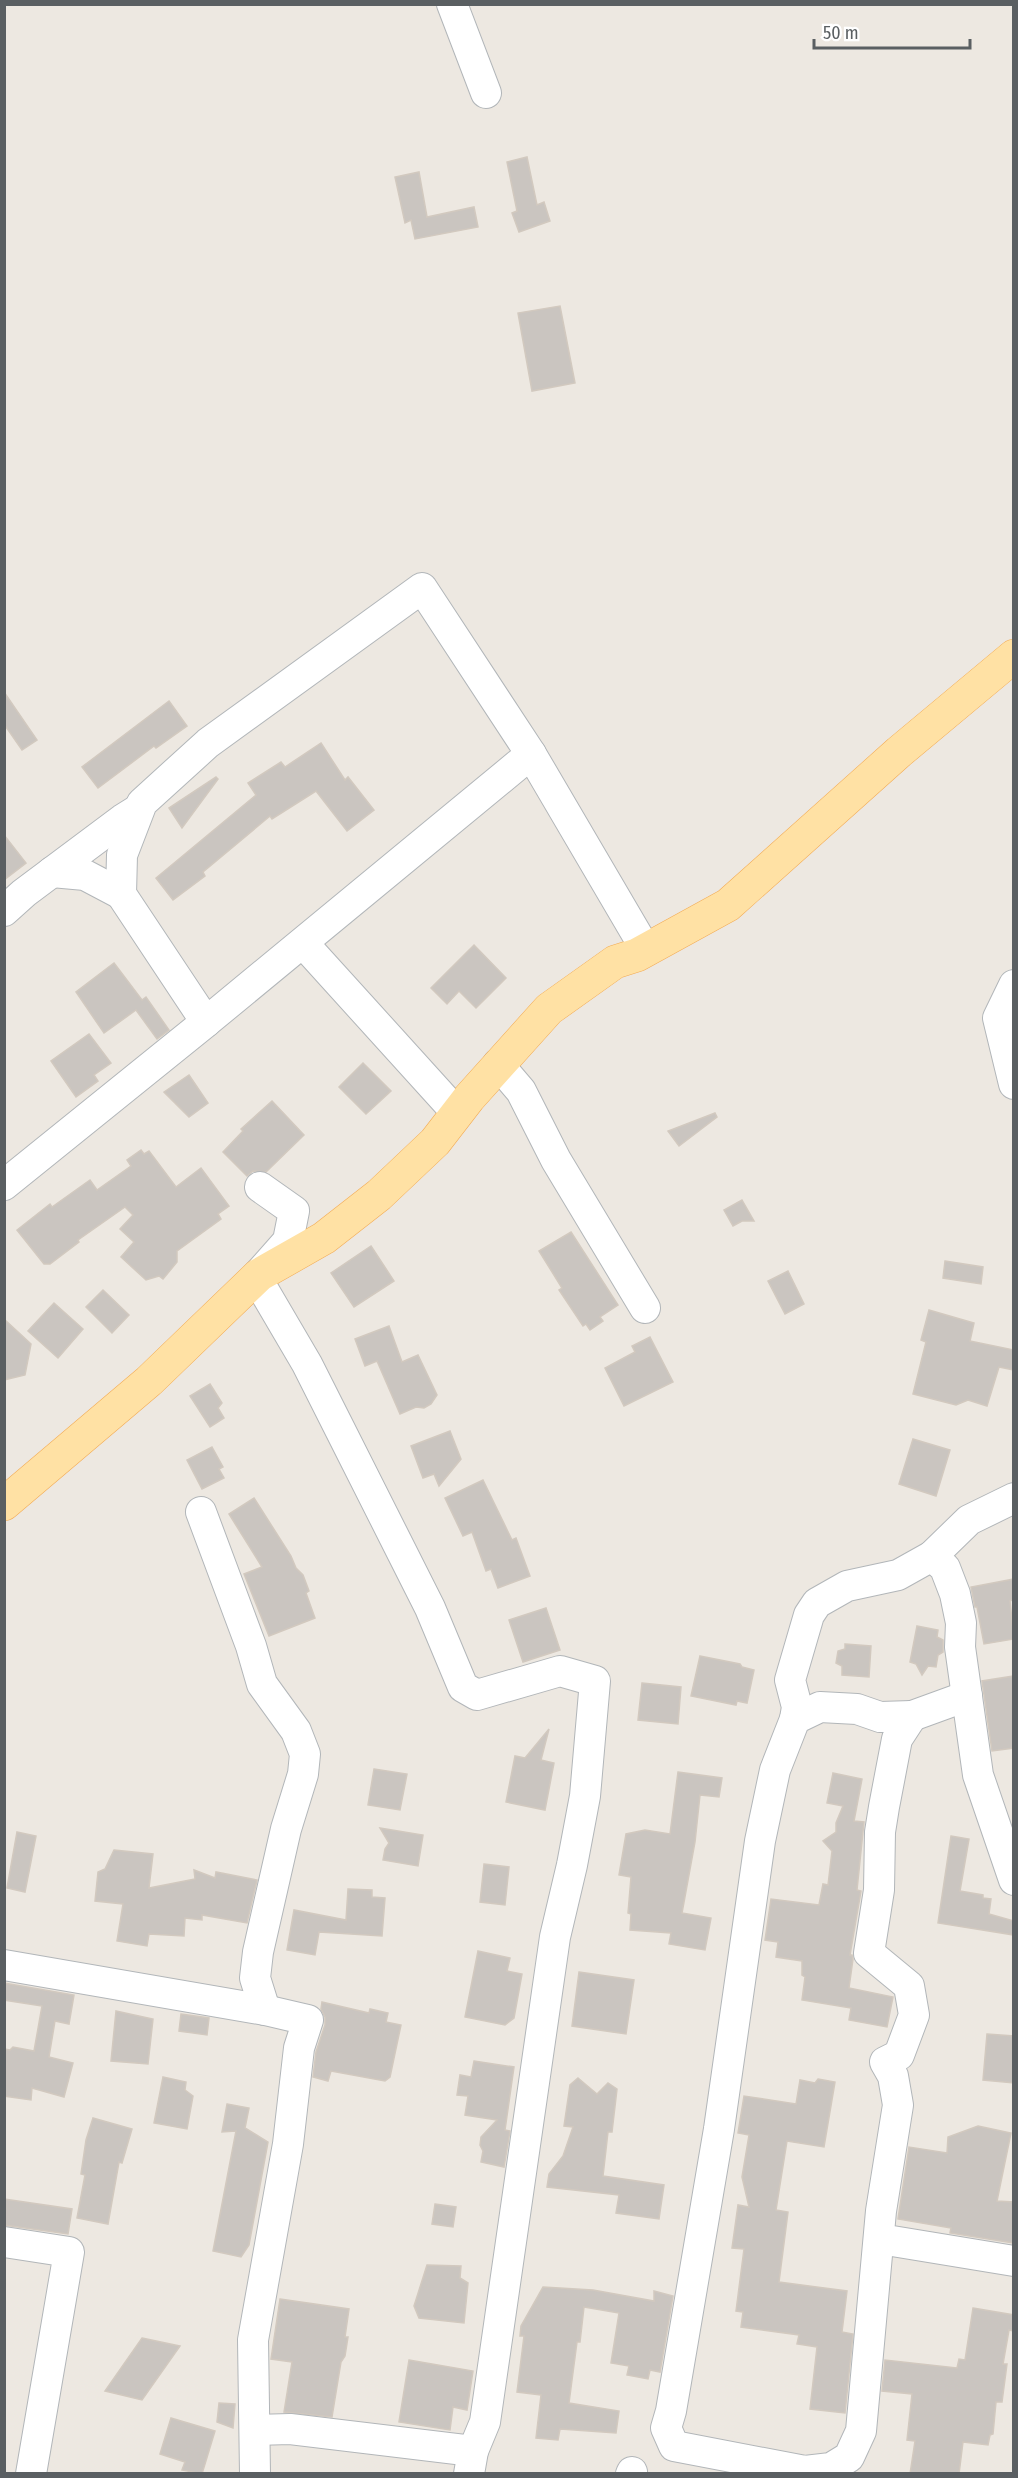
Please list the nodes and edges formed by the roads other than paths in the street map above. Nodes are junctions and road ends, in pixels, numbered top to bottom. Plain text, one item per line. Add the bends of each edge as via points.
1 (452, 4) edge
2 (486, 93) dead end
3 (1014, 656) edge
4 (531, 754) junction
5 (140, 809) junction
6 (52, 872) junction
7 (121, 894) junction
8 (4, 911) edge
9 (303, 943) junction
10 (646, 950) junction
11 (1014, 985) edge
12 (206, 1022) junction
13 (498, 1064) junction
14 (1014, 1084) edge
15 (457, 1113) junction
16 (4, 1185) edge
17 (260, 1187) dead end
18 (256, 1277) junction
19 (645, 1308) dead end
20 (1014, 1497) edge
21 (4, 1504) edge
22 (201, 1512) dead end
23 (932, 1556) junction
24 (967, 1696) junction
25 (912, 1716) junction
26 (795, 1719) junction
27 (1014, 1880) edge
28 (4, 1965) edge
29 (265, 2010) junction
30 (880, 2239) junction
31 (4, 2242) edge
32 (1014, 2260) edge
33 (255, 2430) junction
34 (471, 2462) edge
35 (805, 2472) edge
36 (31, 2474) edge
37 (255, 2474) edge

1 - 2 street
3 - 10 main road via 899,752 728,905
4 - 5 street via 422,588 208,743
4 - 9 street
4 - 10 street
5 - 6 street
5 - 7 street via 122,855
6 - 7 street via 85,875
6 - 8 street
7 - 12 street
9 - 12 street
9 - 15 street
10 - 13 main road via 615,962 549,1009
11 - 14 street via 998,1018
12 - 16 street
13 - 15 main road
13 - 19 street via 521,1091 556,1160
15 - 18 main road via 435,1142 379,1195 324,1238
17 - 18 street via 294,1211 288,1241
18 - 21 main road via 149,1382
18 - 34 street via 307,1364 425,1597 463,1687 477,1695 560,1671 595,1681 585,1796 555,1937 484,2422
20 - 23 street via 969,1521
22 - 29 street via 262,1684 296,1731 305,1754 258,1952 255,1978
23 - 24 street via 945,1568 955,1594
23 - 26 street via 898,1575 847,1586 817,1603 808,1615 790,1680 797,1707
24 - 25 street
24 - 27 street via 978,1775
25 - 26 street via 880,1717 857,1708 820,1707
25 - 30 street via 897,1739 884,1807 879,1890 869,1953 909,1986 914,2015 899,2055 885,2061 893,2076 898,2105
26 - 35 street via 775,1770 760,1841 720,2129 666,2428 674,2446
28 - 29 street
29 - 33 street via 308,2020 299,2048 288,2144 253,2340
30 - 32 street
30 - 35 street via 861,2431 849,2457 831,2468
31 - 36 street via 69,2252
33 - 34 street via 290,2429
33 - 37 street

